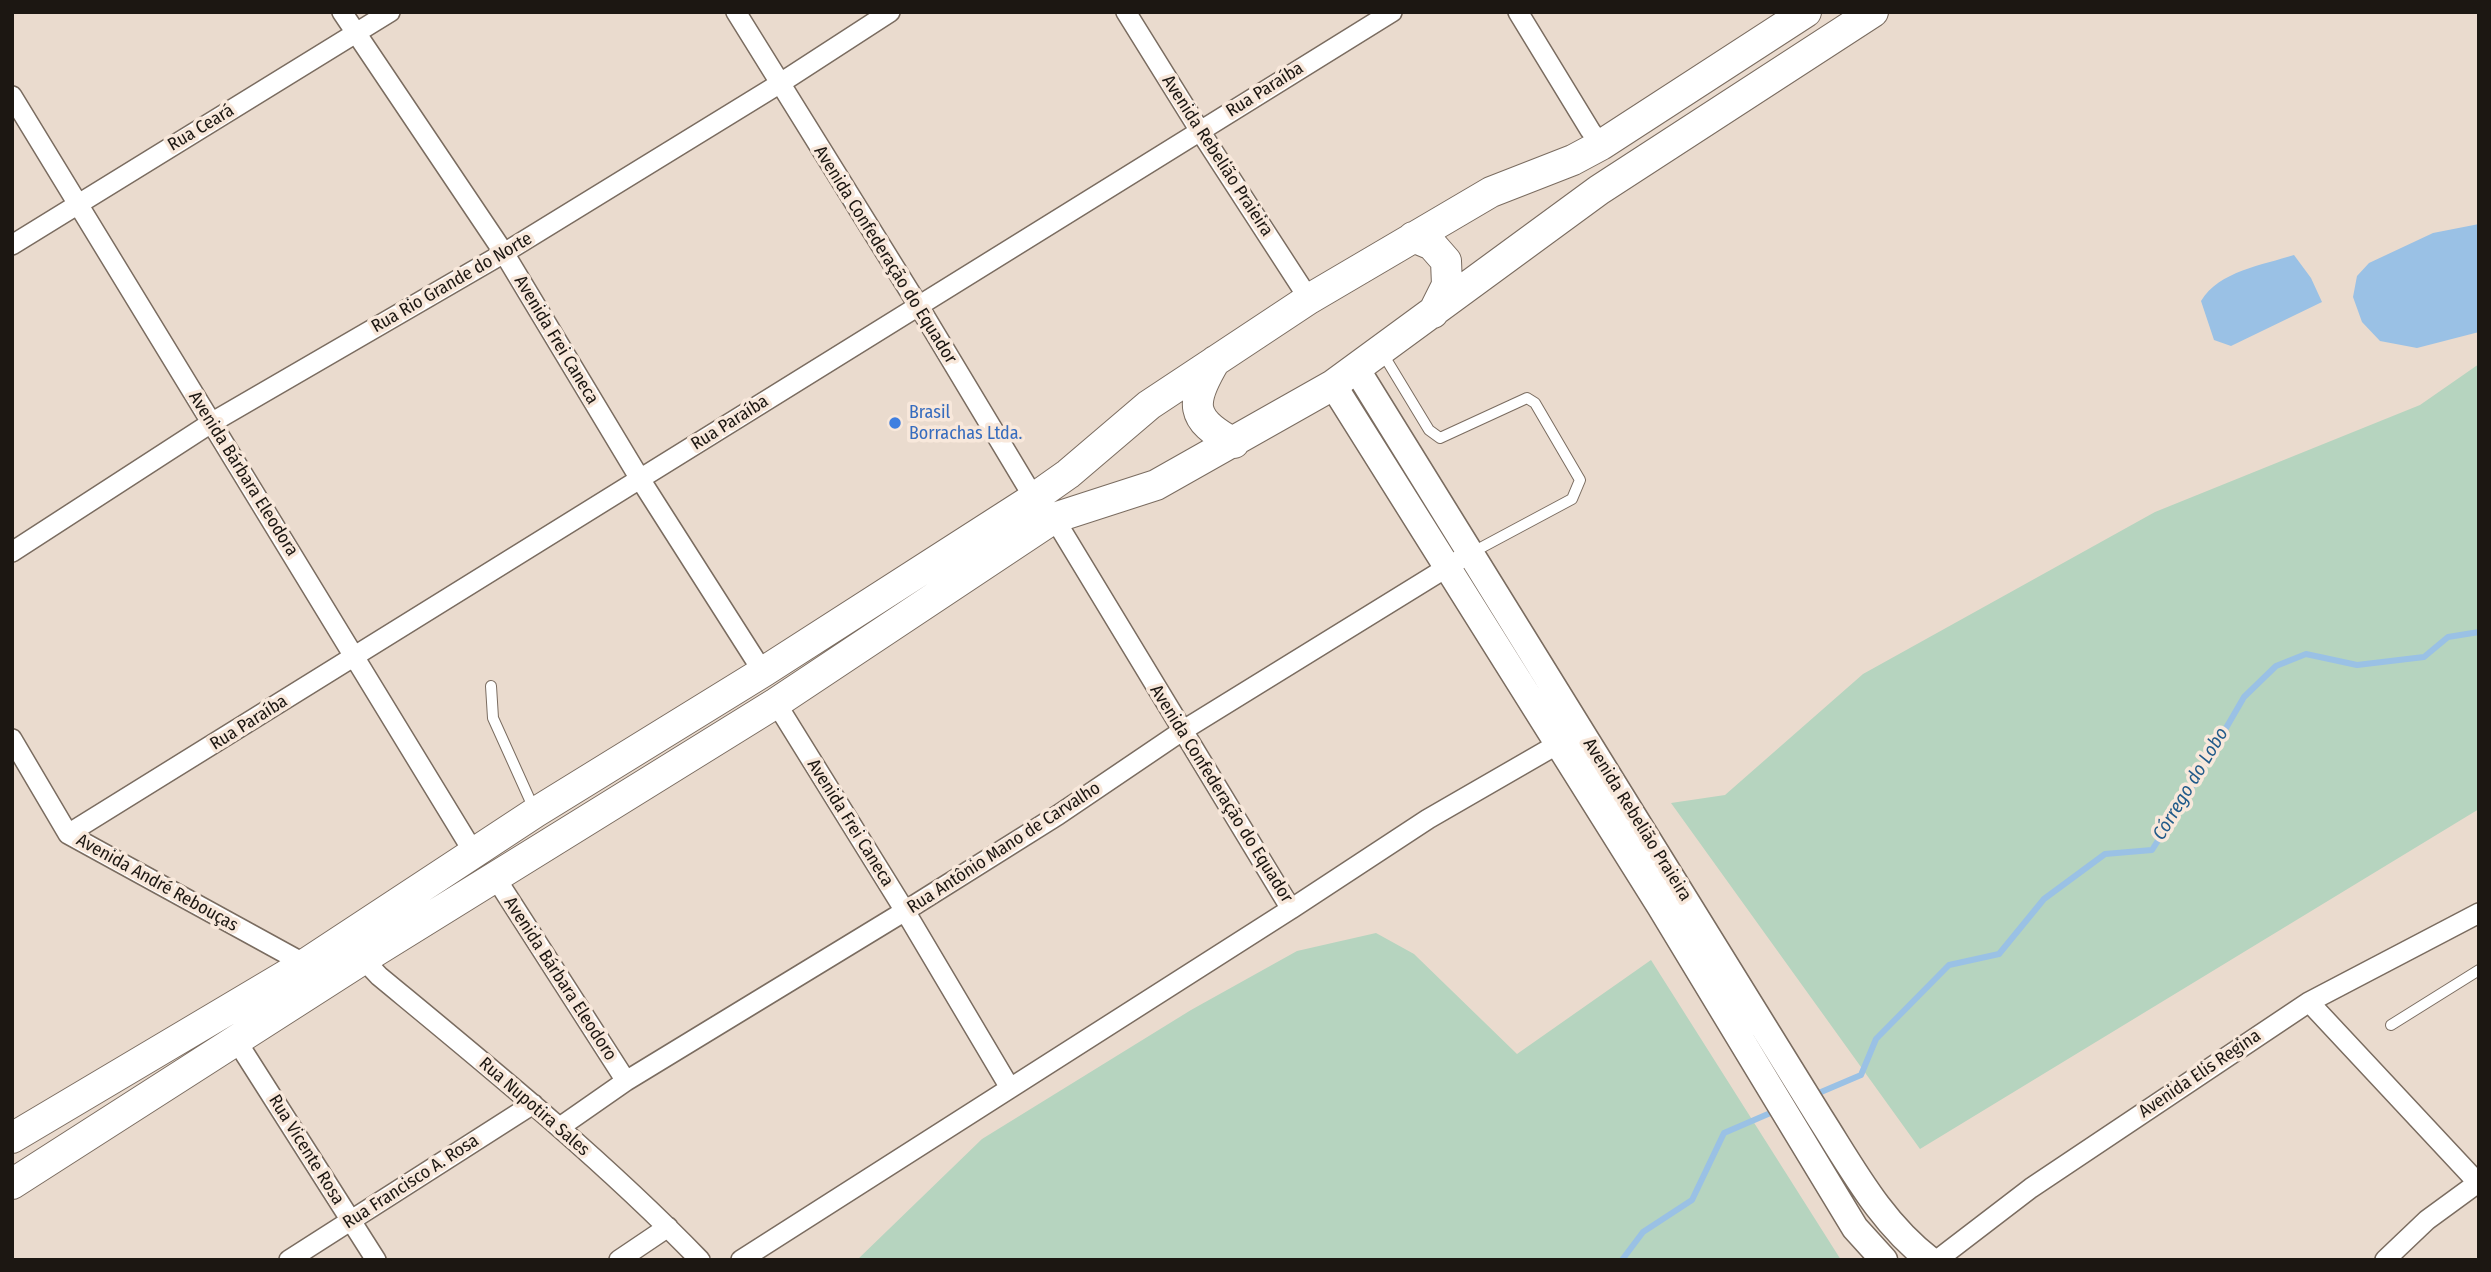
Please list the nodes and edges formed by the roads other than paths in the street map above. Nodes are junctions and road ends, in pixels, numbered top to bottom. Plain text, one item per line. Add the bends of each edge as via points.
1 (342, 12) edge
2 (390, 12) edge
3 (736, 12) edge
4 (890, 12) edge
5 (1126, 12) edge
6 (1392, 12) edge
7 (1518, 12) edge
8 (1806, 12) edge
9 (1873, 12) edge
10 (355, 34) junction
11 (779, 85) junction
12 (12, 96) edge
13 (1200, 131) junction
14 (1601, 145) junction
15 (79, 203) junction
16 (1413, 237) junction
17 (12, 245) edge
18 (504, 253) junction
19 (1309, 299) junction
20 (918, 305) junction
21 (1433, 313) junction
22 (1383, 351) junction
23 (1216, 361) junction
24 (1345, 378) junction
25 (211, 423) junction
26 (1234, 443) junction
27 (640, 479) junction
28 (1044, 508) junction
29 (12, 552) edge
30 (1471, 553) junction
31 (1447, 568) junction
32 (356, 657) junction
33 (763, 672) junction
34 (491, 686) dead end
35 (776, 703) junction
36 (1566, 705) junction
37 (1543, 720) junction
38 (1182, 732) junction
39 (12, 738) edge
40 (1558, 744) junction
41 (536, 812) junction
42 (68, 834) junction
43 (474, 853) junction
44 (495, 877) junction
45 (1291, 909) junction
46 (905, 911) junction
47 (2479, 913) edge
48 (363, 959) junction
49 (305, 964) junction
50 (2479, 970) edge
51 (2309, 1002) junction
52 (2391, 1025) dead end
53 (236, 1040) junction
54 (626, 1081) junction
55 (1010, 1088) junction
56 (533, 1104) junction
57 (560, 1127) junction
58 (12, 1138) edge
59 (2478, 1183) edge
60 (12, 1184) edge
61 (350, 1220) junction
62 (668, 1227) junction
63 (289, 1260) edge
64 (376, 1260) edge
65 (619, 1260) edge
66 (700, 1260) edge
67 (741, 1260) edge
68 (1884, 1260) edge
69 (1930, 1260) edge
70 (1937, 1260) edge
71 (2385, 1260) edge

1 - 10 street, Avenida Frei Caneca
2 - 10 street, Rua Ceará
3 - 11 street, Avenida Confederação do Equador
4 - 11 street, Rua Rio Grande do Norte
5 - 13 street, Avenida Rebelião Praieira
6 - 13 street, Rua Paraíba
7 - 14 street
8 - 14 main road
9 - 21 main road via 1599,190
10 - 15 street, Rua Ceará
10 - 18 street, Avenida Frei Caneca
11 - 18 street, Rua Rio Grande do Norte
11 - 20 street, Avenida Confederação do Equador
12 - 15 street, Avenida Bárbara Eleodora
13 - 19 street, Avenida Rebelião Praieira
13 - 20 street, Rua Paraíba
14 - 16 main road via 1491,192
15 - 17 street, Rua Ceará
15 - 25 street, Avenida Bárbara Eleodora
16 - 19 main road
16 - 21 main road via 1432,245 1446,261 1447,285
18 - 25 street, Rua Rio Grande do Norte
18 - 27 street, Avenida Frei Caneca
19 - 23 main road
20 - 27 street, Rua Paraíba
20 - 28 street, Avenida Confederação do Equador
21 - 22 main road
22 - 24 main road
22 - 30 lane via 1429,430 1440,438 1527,398 1535,402 1580,480 1572,499
23 - 26 main road via 1197,405 1210,431
23 - 28 main road via 1149,405 1068,474
24 - 26 main road
24 - 30 street, Avenida Rebelião Praieira
24 - 31 street, Avenida Rebelião Praieira
25 - 29 street, Rua Rio Grande do Norte
25 - 32 street, Avenida Bárbara Eleodora
26 - 28 main road via 1157,485
27 - 32 street, Rua Paraíba
27 - 33 street, Avenida Frei Caneca
28 - 33 main road
28 - 35 main road
28 - 38 street, Avenida Confederação do Equador
30 - 31 street, Rua Antônio Mano de Carvalho
30 - 36 street, Avenida Rebelião Praieira
31 - 37 street, Avenida Rebelião Praieira
31 - 38 street, Rua Antônio Mano de Carvalho
32 - 42 street, Rua Paraíba
32 - 43 street, Avenida Bárbara Eleodora
33 - 41 main road
34 - 41 lane via 493,718
35 - 44 main road
35 - 46 street, Avenida Frei Caneca
36 - 37 street
36 - 69 street, Avenida Rebelião Praieira via 1882,1213
37 - 40 street, Avenida Rebelião Praieira
38 - 45 street, Avenida Confederação do Equador
38 - 46 street, Rua Antônio Mano de Carvalho
39 - 42 street, Avenida André Rebouças
40 - 45 street, Avenida Confederação do Equador via 1428,819
40 - 68 street, Avenida Rebelião Praieira via 1855,1228
41 - 43 main road
42 - 49 street, Avenida André Rebouças
43 - 49 main road
44 - 48 main road
44 - 54 street, Avenida Bárbara Eleodoro
45 - 55 street
46 - 54 street, Rua Antônio Mano de Carvalho
46 - 55 street, Avenida Frei Caneca
47 - 51 street, Avenida Elis Regina
48 - 53 main road
48 - 56 street, Rua Nupotira Sales
49 - 58 main road
50 - 52 lane
51 - 59 street
51 - 70 street, Avenida Elis Regina via 2031,1188
53 - 60 main road
53 - 61 street, Rua Vicente Rosa
54 - 57 street, Rua Antônio Mano de Carvalho
55 - 67 street
56 - 57 street, Rua Nupotira Sales
56 - 61 street, Rua Francisco A. Rosa
57 - 62 street, Rua Nupotira Sales
59 - 71 street via 2427,1220
61 - 63 street, Rua Francisco A. Rosa
61 - 64 street, Rua Vicente Rosa
62 - 65 street
62 - 66 street, Rua Nupotira Sales

